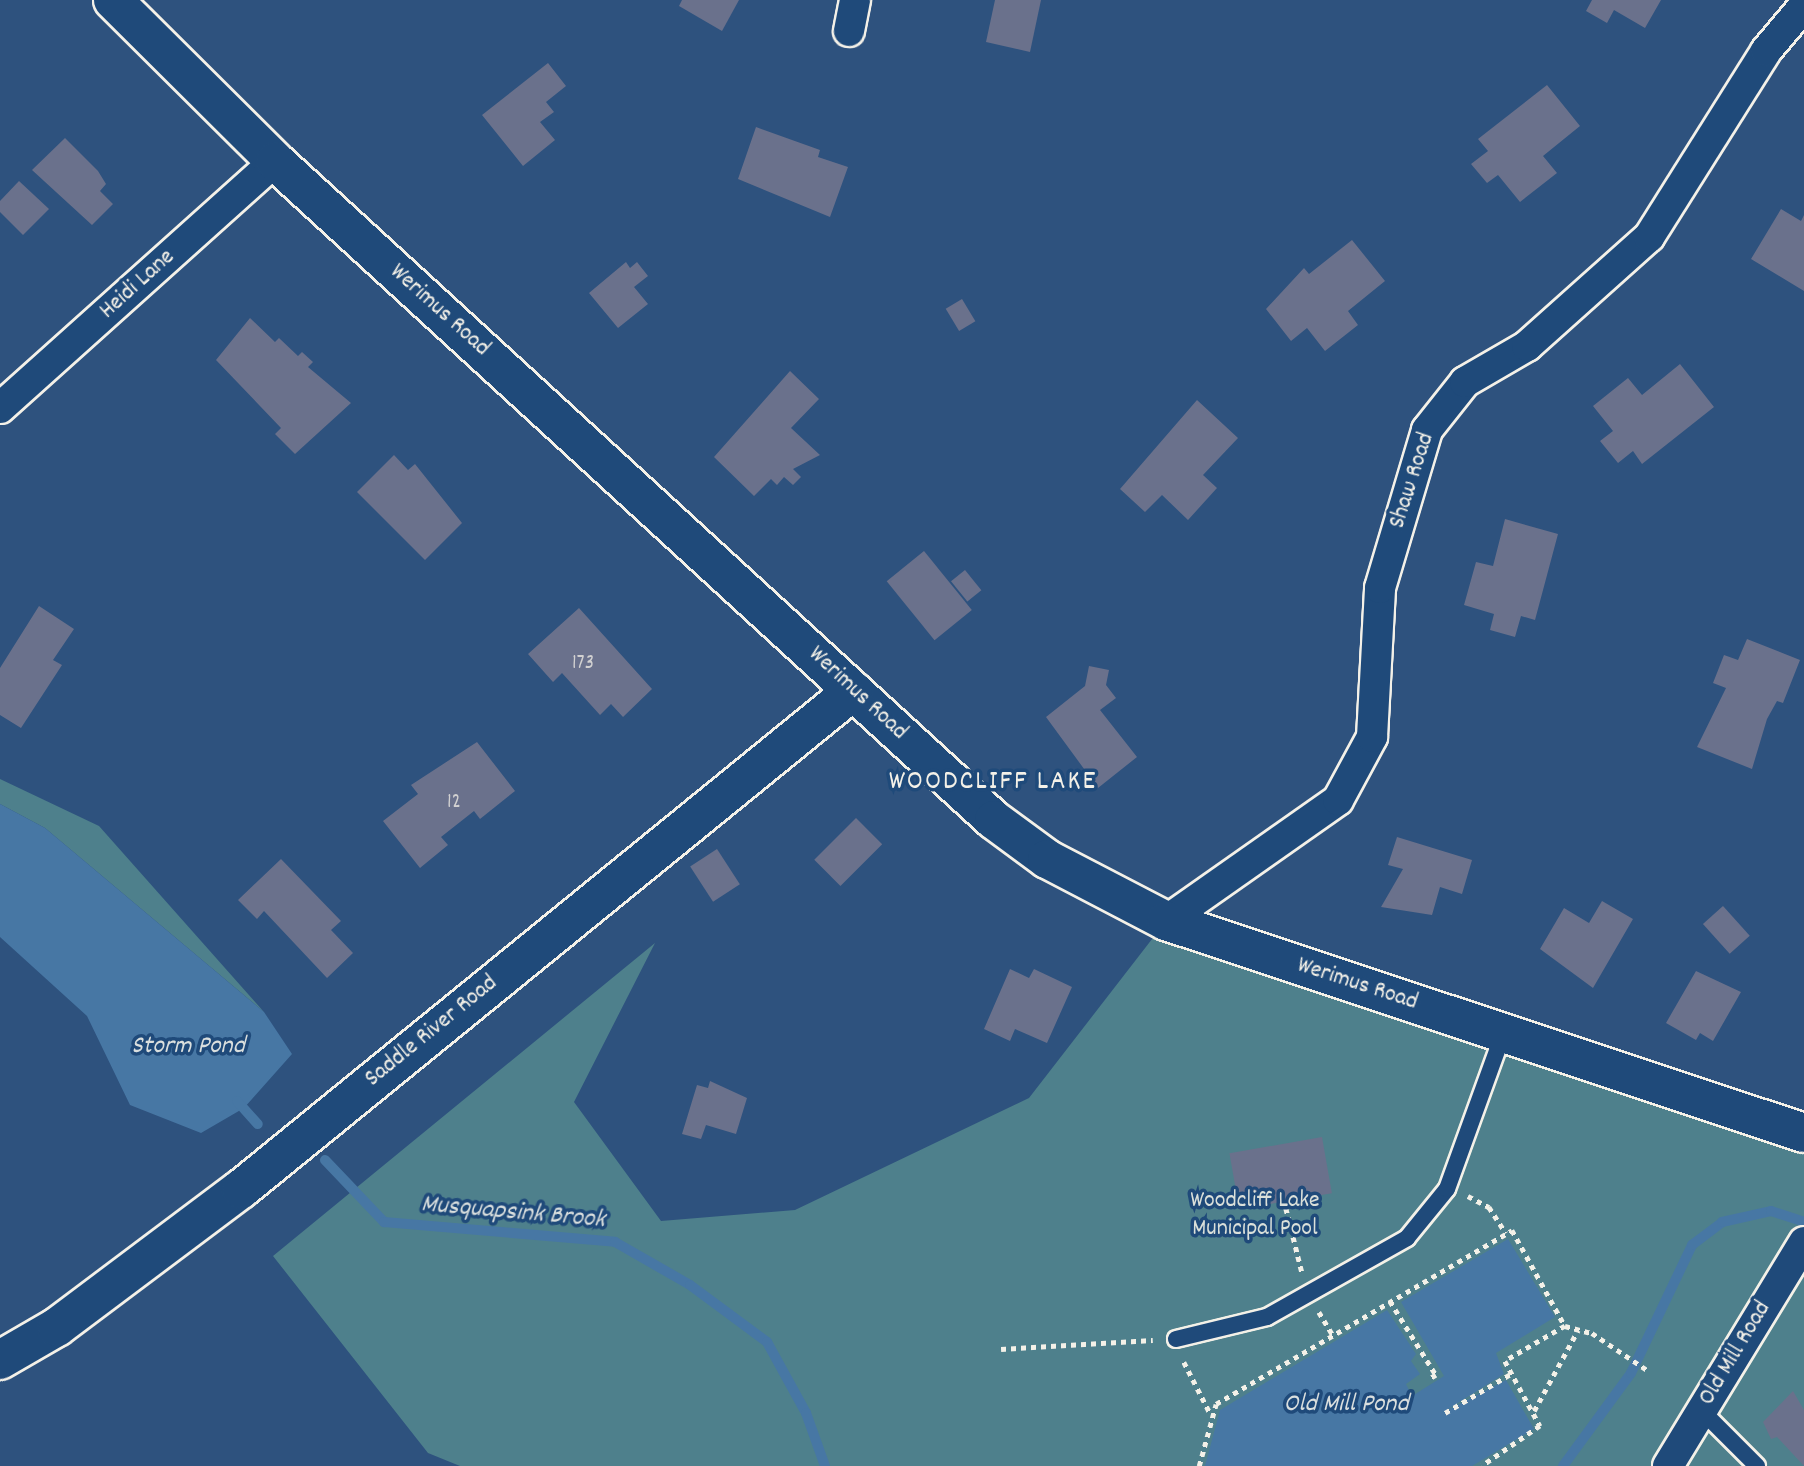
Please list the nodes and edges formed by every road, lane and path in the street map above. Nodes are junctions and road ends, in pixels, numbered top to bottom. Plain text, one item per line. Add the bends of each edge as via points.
1 (113, 0) edge
2 (855, 0) edge
3 (1804, 6) edge
4 (849, 31) dead end
5 (275, 161) junction
6 (0, 408) edge
7 (853, 691) junction
8 (1166, 921) junction
9 (1503, 1033) junction
10 (1804, 1110) edge
11 (1760, 1119) junction
12 (1804, 1133) edge
13 (1447, 1189) junction
14 (1506, 1233) junction
15 (1803, 1244) edge
16 (1390, 1301) junction
17 (1566, 1326) junction
18 (1578, 1330) junction
19 (1176, 1339) junction
20 (1001, 1349) dead end
21 (0, 1360) edge
22 (1647, 1370) dead end
23 (1512, 1373) junction
24 (1428, 1380) dead end
25 (1702, 1411) junction
26 (1533, 1412) junction
27 (1210, 1413) junction
28 (1444, 1413) dead end
29 (1199, 1466) edge
30 (1482, 1466) edge
31 (1668, 1466) edge
32 (1757, 1466) edge

1 - 5 main road, Werimus Road
2 - 4 street
3 - 8 street, Shaw Road via 1766,51 1649,237 1527,346 1465,382 1427,430 1380,588 1372,737 1338,800
5 - 6 street, Heidi Lane
5 - 7 main road, Werimus Road
7 - 8 main road, Werimus Road via 1037,851
7 - 21 main road, Saddle River Road via 241,1189 57,1327
8 - 9 main road, Werimus Road
9 - 11 main road, Werimus Road
9 - 13 lane
10 - 11 main road
11 - 12 main road, Werimus Road
13 - 14 path via 1489,1207
13 - 19 lane via 1407,1238 1310,1297 1222,1332
14 - 16 path
14 - 17 path via 1512,1230
15 - 25 street, Old Mill Road
16 - 24 path via 1436,1375
16 - 27 path
17 - 18 path
17 - 23 path via 1505,1361
18 - 22 path
18 - 26 path
19 - 20 path
19 - 27 path via 1199,1402
23 - 26 path
23 - 28 path
25 - 31 street, Old Mill Road
25 - 32 lane
26 - 30 path via 1540,1424 1536,1433
27 - 29 path

